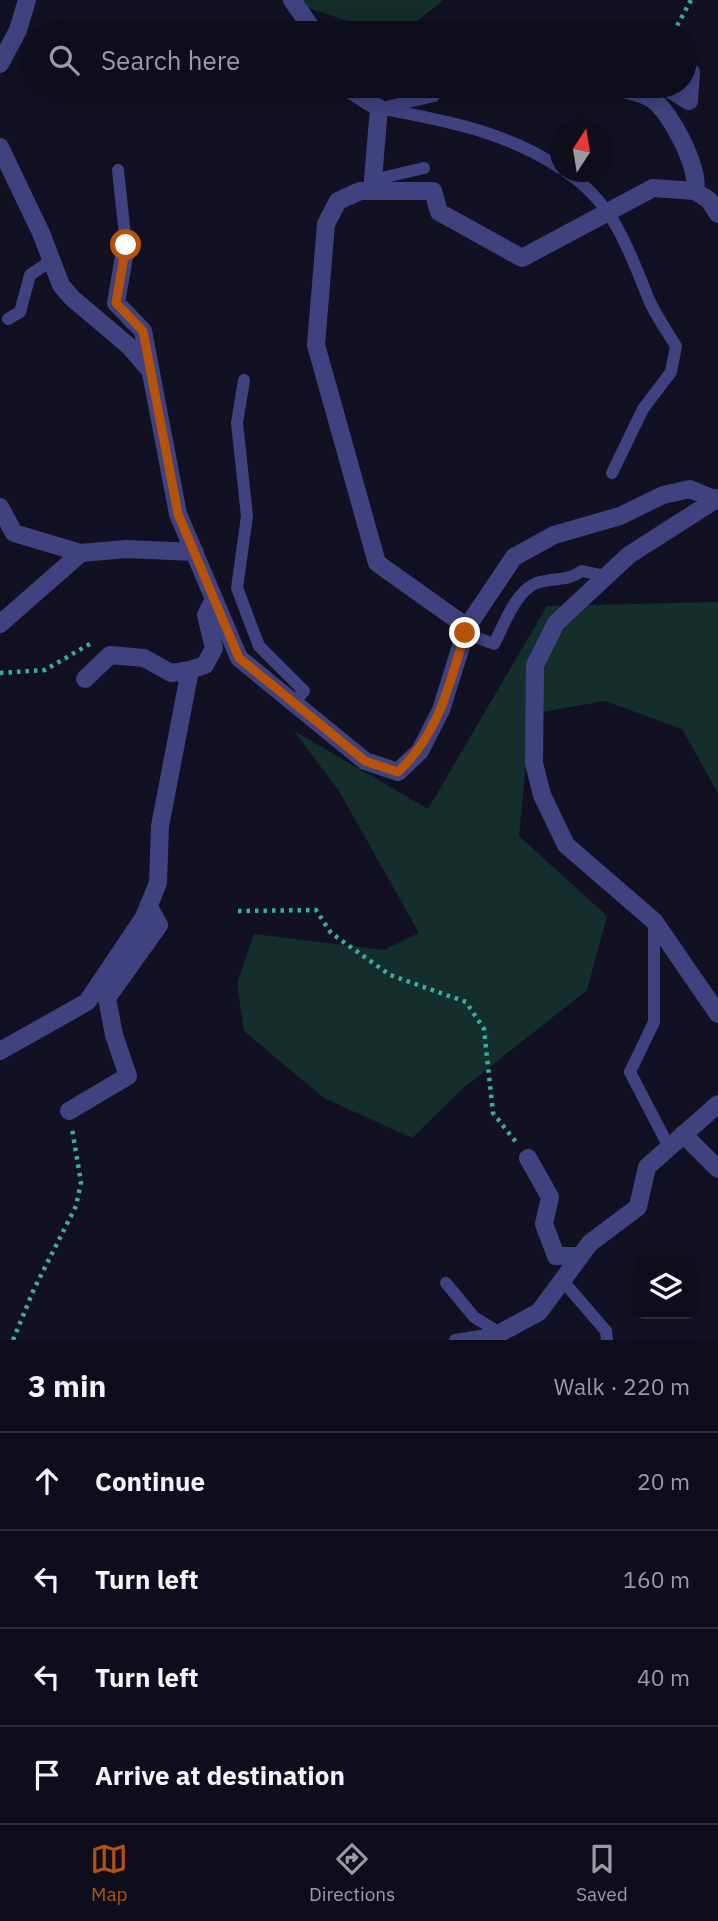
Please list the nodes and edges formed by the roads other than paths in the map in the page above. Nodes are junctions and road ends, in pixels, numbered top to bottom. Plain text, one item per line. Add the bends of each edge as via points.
1 (27, 0) edge
2 (292, 0) edge
3 (306, 21) edge
4 (0, 64) edge
5 (363, 98) edge
6 (425, 98) edge
7 (648, 98) edge
8 (379, 108) junction
9 (0, 147) edge
10 (550, 161) edge
11 (424, 168) dead end
12 (118, 170) dead end
13 (577, 182) edge
14 (373, 186) junction
15 (695, 191) junction
16 (609, 211) junction
17 (718, 214) edge
18 (126, 245) joint
19 (52, 260) junction
20 (8, 319) dead end
21 (152, 373) junction
22 (244, 380) dead end
23 (612, 473) dead end
24 (716, 499) edge
25 (0, 507) edge
26 (195, 552) junction
27 (80, 553) junction
28 (606, 576) junction
29 (214, 599) junction
30 (0, 624) edge
31 (466, 630) junction
32 (190, 670) junction
33 (86, 679) dead end
34 (294, 703) junction
35 (149, 907) junction
36 (654, 921) junction
37 (718, 1014) edge
38 (0, 1051) edge
39 (718, 1104) edge
40 (69, 1111) road end
41 (683, 1133) junction
42 (670, 1147) junction
43 (528, 1158) road end
44 (718, 1168) edge
45 (580, 1256) junction
46 (563, 1280) junction
47 (446, 1283) dead end
48 (500, 1333) junction
49 (455, 1340) edge
50 (607, 1340) edge

1 - 4 street
2 - 3 street
5 - 8 street
6 - 8 lane
7 - 15 street via 667,115 698,178
8 - 10 lane via 461,123 530,148
8 - 14 street
9 - 19 street
11 - 14 lane
12 - 18 lane
13 - 16 lane
14 - 16 street via 433,191 439,212 522,258
14 - 31 street via 338,201 326,224 316,345 377,563
15 - 16 street via 653,188
15 - 17 street via 709,200
16 - 23 lane via 635,259 650,303 676,346 671,372 643,409
18 - 21 street via 116,303 143,331
19 - 20 lane via 30,275 20,312
19 - 21 street via 61,285 72,298 130,347
21 - 26 street via 178,514
22 - 34 lane via 237,423 247,516 237,588 259,646 304,691
24 - 28 street via 629,555
24 - 31 street via 690,489 554,535 514,557
25 - 27 street via 14,533
26 - 27 street via 125,549
26 - 29 street
27 - 30 street
28 - 31 lane via 582,571 567,580 537,582 521,595 494,644
28 - 36 street via 556,623 535,665 534,762 542,795 566,845
29 - 32 street via 206,615 214,648 205,665
29 - 34 street via 239,658
31 - 34 street via 441,710 420,751 398,772 365,761
32 - 33 street via 172,673 144,658 110,655
32 - 35 street via 160,826 158,883
35 - 38 street via 87,1002
35 - 40 street via 159,925 107,998 128,1076
36 - 37 street
36 - 42 lane via 654,1022 630,1072
39 - 41 street
41 - 42 street
41 - 44 street
42 - 45 street via 647,1167 638,1207
43 - 45 street via 550,1197 544,1224 556,1256
45 - 46 street
46 - 48 street via 539,1312
46 - 50 lane via 606,1332
47 - 48 lane via 474,1317
48 - 49 lane

